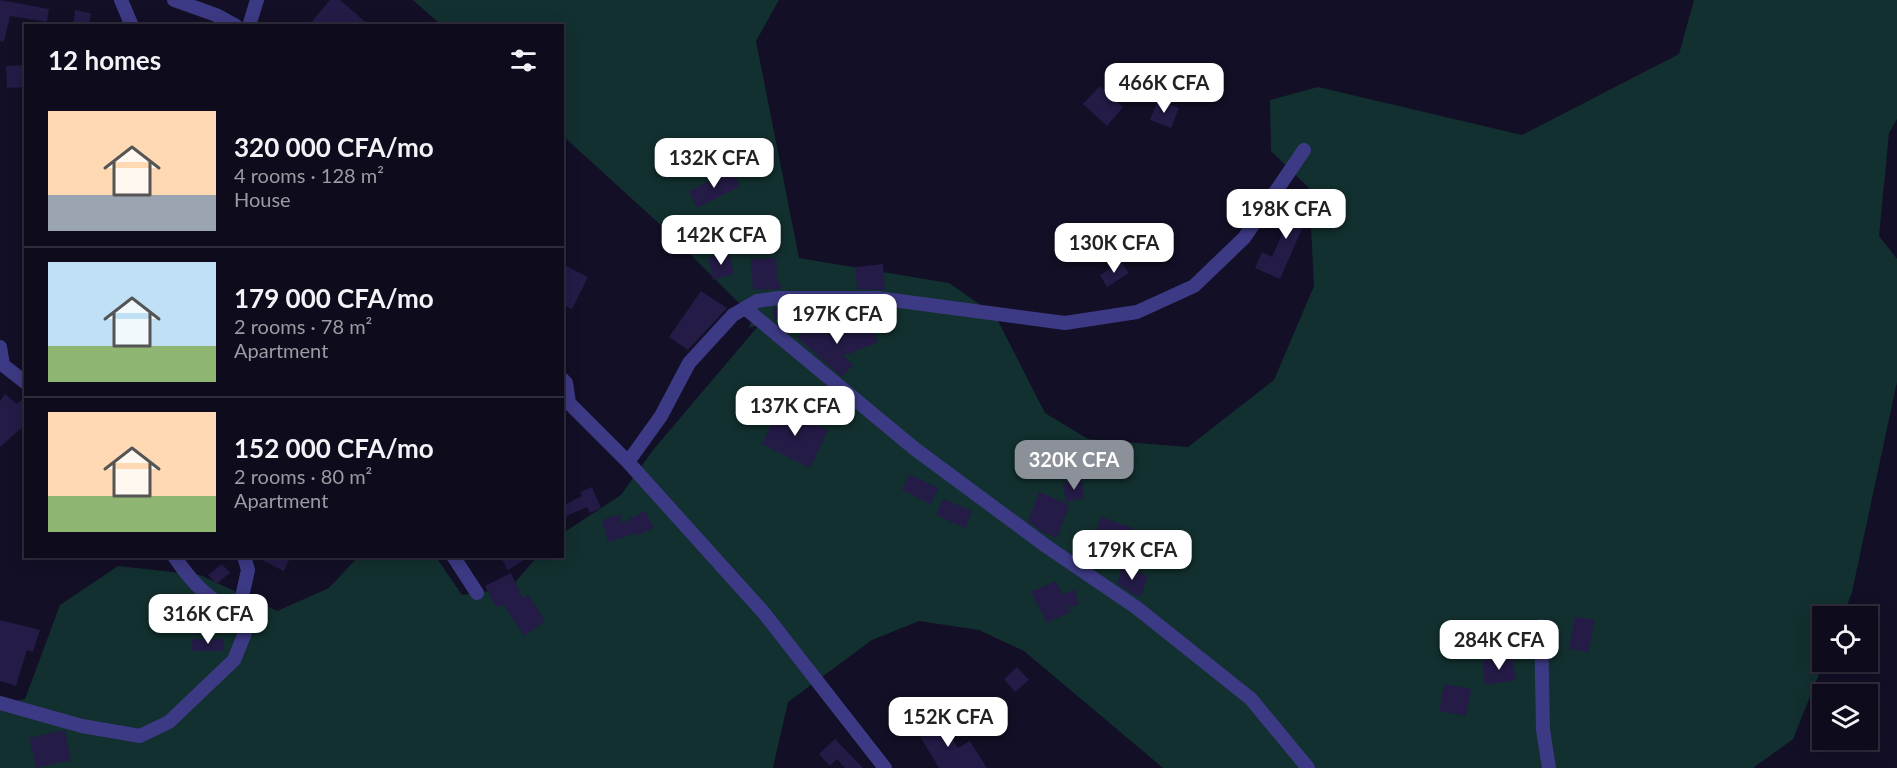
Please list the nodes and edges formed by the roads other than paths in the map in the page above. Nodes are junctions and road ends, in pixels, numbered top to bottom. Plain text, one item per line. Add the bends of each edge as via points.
1 (121, 0) edge
2 (174, 0) edge
3 (257, 0) edge
4 (131, 24) edge
5 (232, 24) edge
6 (250, 24) edge
7 (1304, 150) dead end
8 (745, 308) junction
9 (0, 346) edge
10 (24, 381) edge
11 (564, 381) edge
12 (566, 405) edge
13 (628, 462) junction
14 (176, 558) edge
15 (245, 558) edge
16 (454, 558) edge
17 (477, 593) dead end
18 (238, 615) junction
19 (1541, 626) dead end
20 (0, 703) edge
21 (885, 768) edge
22 (1308, 768) edge
23 (1549, 768) edge

1 - 4 street
2 - 5 street
3 - 6 street
7 - 8 street via 1244,238 1194,286 1137,312 1065,323 877,298 778,298 757,301
8 - 13 street via 733,315 688,363 661,416
8 - 22 street via 915,449 1137,608 1251,699
9 - 10 street via 3,365
11 - 12 street
12 - 13 street
13 - 21 street via 764,613
14 - 18 street via 199,589
15 - 18 street via 248,570
16 - 17 street
18 - 20 street via 245,633 234,660 169,722 140,735 82,726
19 - 23 street via 1543,730

